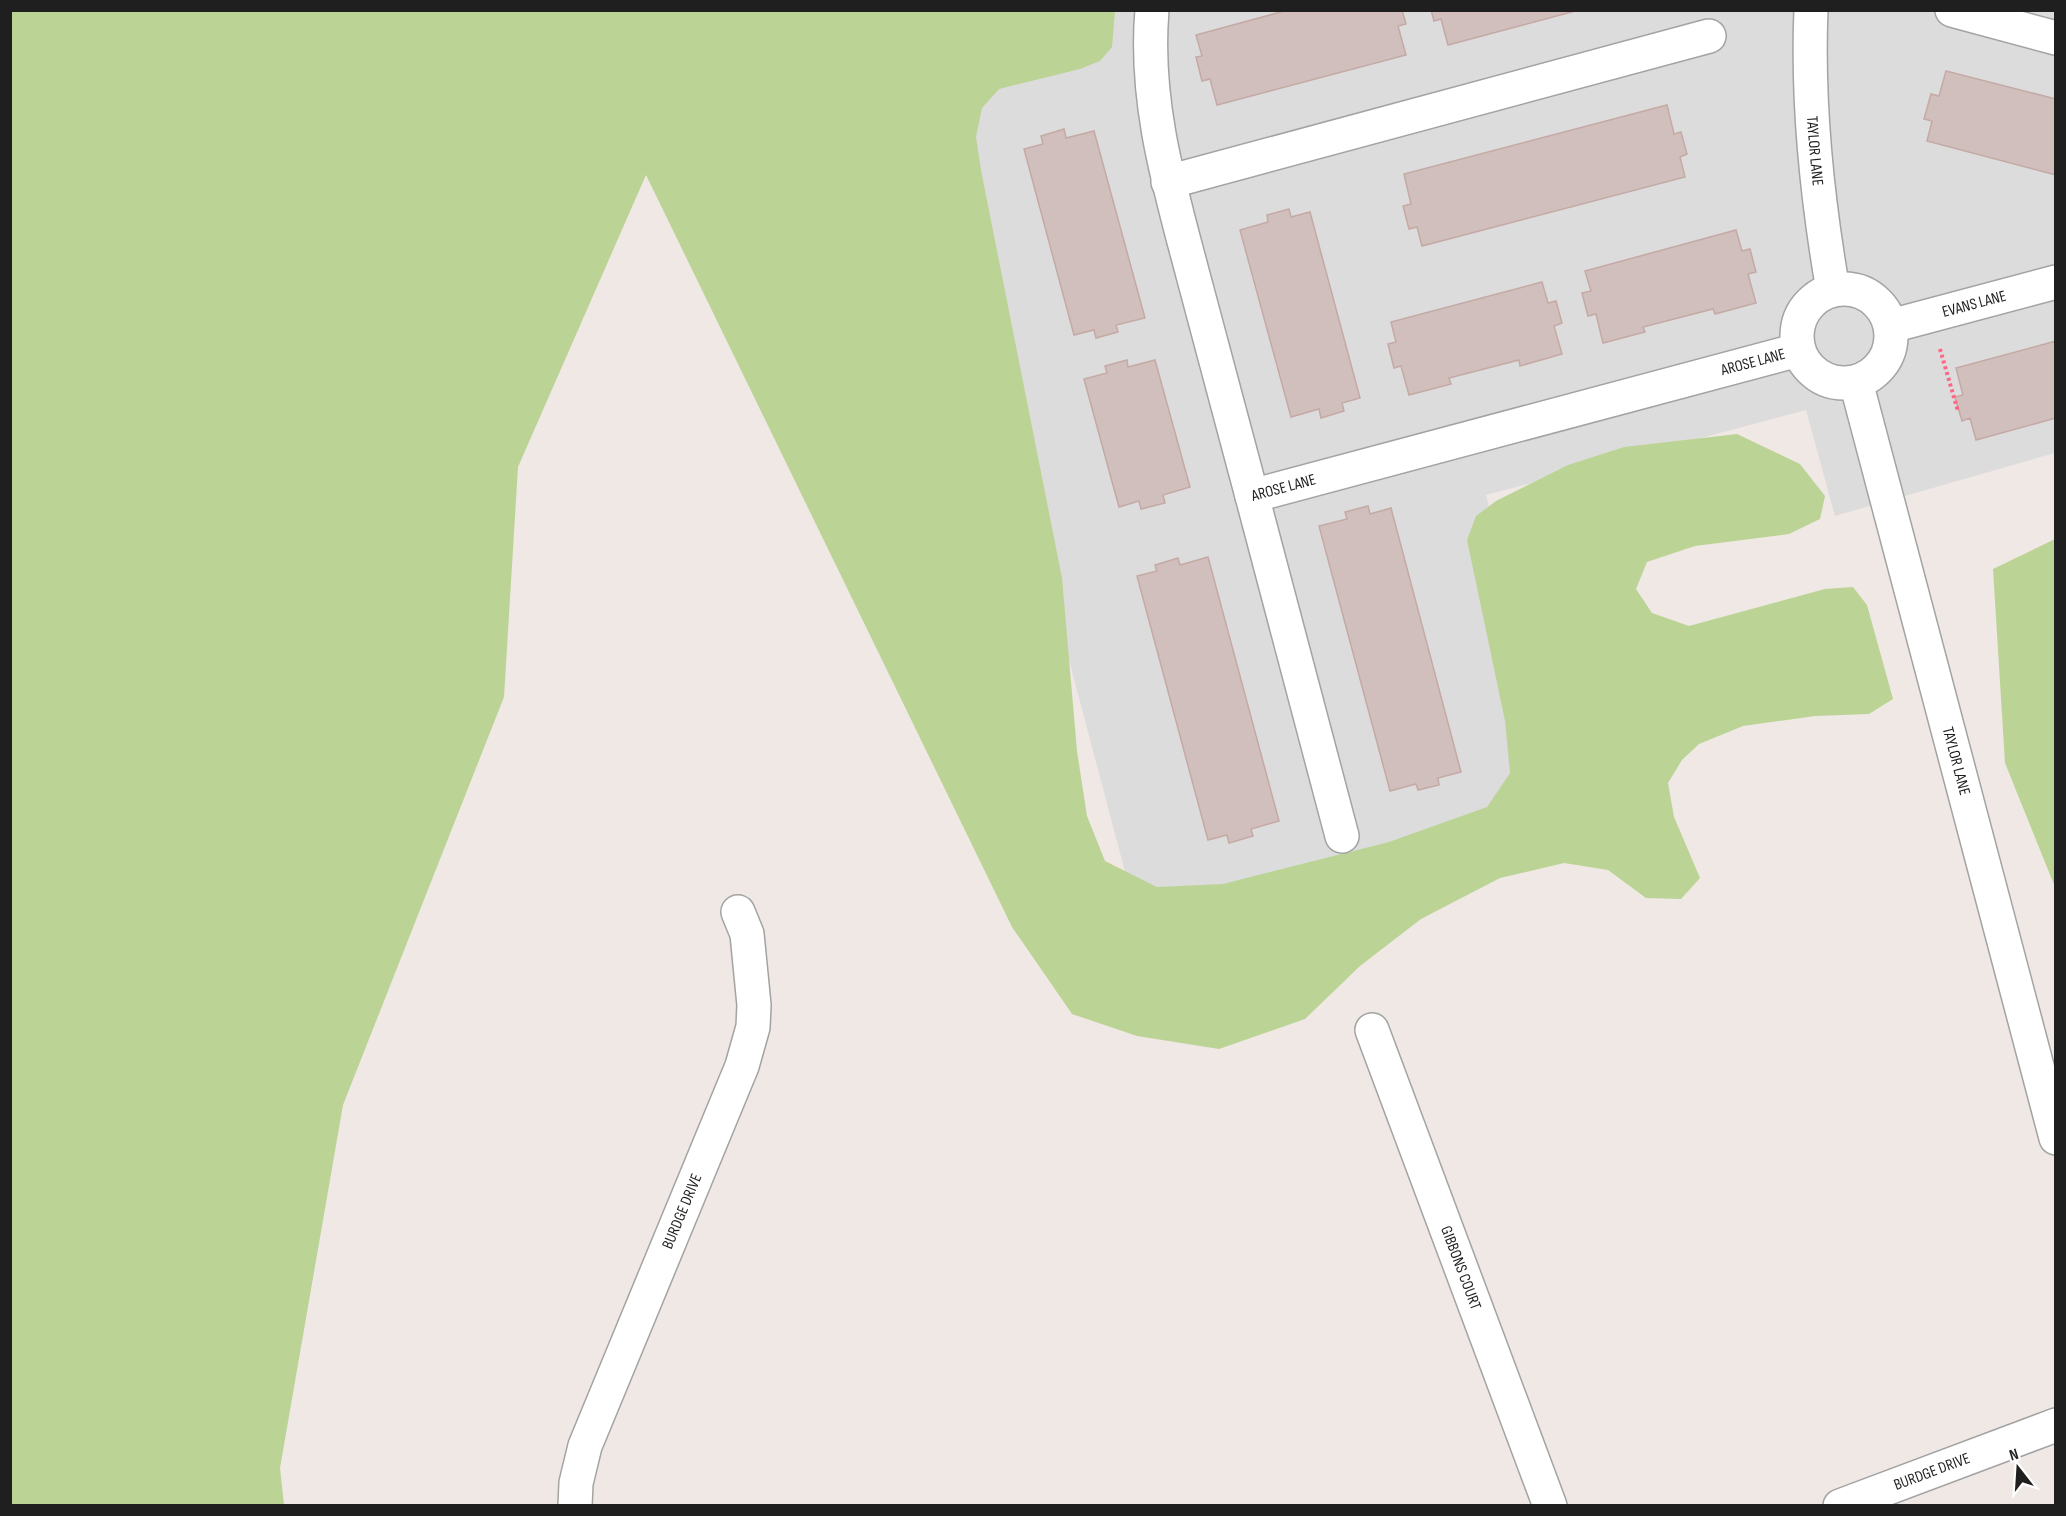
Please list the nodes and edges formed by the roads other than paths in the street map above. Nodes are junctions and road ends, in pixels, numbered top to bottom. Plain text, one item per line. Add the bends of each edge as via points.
1 (1152, 10) edge
2 (1811, 10) edge
3 (1952, 10) edge
4 (1709, 36) dead end
5 (2055, 38) edge
6 (1168, 182) junction
7 (2055, 282) edge
8 (1833, 290) junction
9 (1890, 326) junction
10 (1798, 350) junction
11 (1856, 382) junction
12 (1252, 496) junction
13 (1342, 836) dead end
14 (738, 912) dead end
15 (1372, 1030) dead end
16 (2055, 1138) edge
17 (2055, 1425) edge
18 (575, 1506) edge
19 (1550, 1506) edge
20 (1840, 1506) edge

1 - 6 street, AROSE LANE via 1151,90
2 - 8 street, TAYLOR LANE via 1815,160
3 - 5 street
4 - 6 street
6 - 12 street, AROSE LANE
7 - 9 street, EVANS LANE
8 - 9 street via 1848,289 1875,300
8 - 10 street via 1807,306 1799,320
9 - 11 street via 1888,355 1880,367
10 - 11 street via 1814,374 1842,384
10 - 12 street, AROSE LANE
11 - 16 street, TAYLOR LANE
12 - 13 street
14 - 18 street, BURDGE DRIVE via 747,934 753,1027 742,1066 585,1446
15 - 19 street, GIBBONS COURT
17 - 20 street, BURDGE DRIVE

